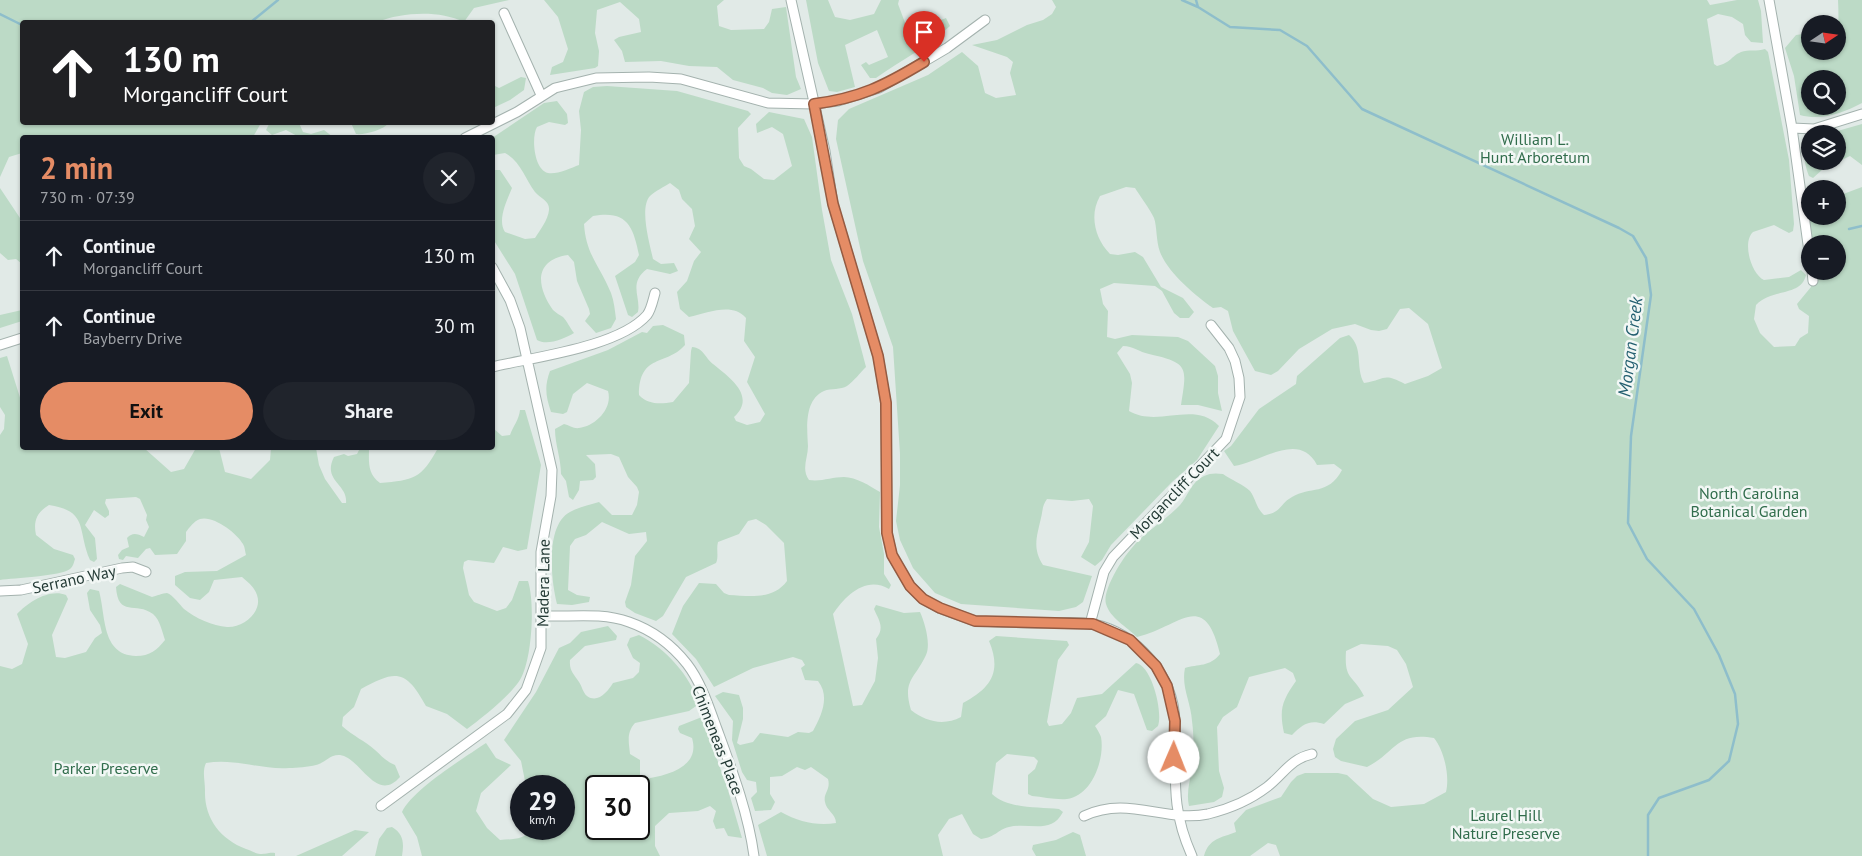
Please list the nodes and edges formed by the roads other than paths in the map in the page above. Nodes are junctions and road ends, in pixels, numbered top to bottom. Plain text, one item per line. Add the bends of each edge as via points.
1 (791, 0) edge
2 (1769, 0) edge
3 (504, 13) dead end
4 (985, 20) dead end
5 (541, 95) junction
6 (814, 104) junction
7 (1862, 114) edge
8 (495, 123) edge
9 (491, 125) edge
10 (1792, 128) junction
11 (471, 135) edge
12 (1807, 235) edge
13 (495, 273) edge
14 (655, 293) dead end
15 (1211, 324) dead end
16 (20, 339) edge
17 (0, 345) edge
18 (527, 359) junction
19 (495, 366) edge
20 (146, 572) dead end
21 (0, 591) edge
22 (543, 616) junction
23 (1090, 624) junction
24 (1312, 754) dead end
25 (381, 806) dead end
26 (1178, 815) junction
27 (1084, 816) dead end
28 (754, 856) edge
29 (1192, 856) edge

1 - 6 street
2 - 10 street
3 - 5 street
4 - 6 street via 947,48 880,88
5 - 6 street via 555,88 596,78 649,77 681,79 768,103
5 - 8 street
6 - 23 street via 833,204 878,356 886,403 887,533 892,555 910,586 923,599 975,621
7 - 10 street via 1814,129
9 - 11 street
10 - 12 street
13 - 18 street, Madera Lane via 516,314
14 - 18 street via 648,314 620,334 600,342
15 - 23 street, Morgancliff Court via 1229,348 1239,378 1240,397 1226,439 1113,557 1104,572
16 - 17 street
18 - 19 street
18 - 22 street, Madera Lane via 552,470 541,552
20 - 21 street, Serrano Way via 133,567 122,568 20,590
22 - 25 street, Madera Lane via 538,663 518,702 496,724
22 - 28 street, Chimeneas Place via 591,615 621,619 650,631 684,660 701,688 730,765
23 - 26 street via 1130,640 1156,666 1167,686 1175,721 1174,790
24 - 26 street via 1291,762 1277,778 1242,802 1207,814
26 - 27 street via 1110,807
26 - 29 street

